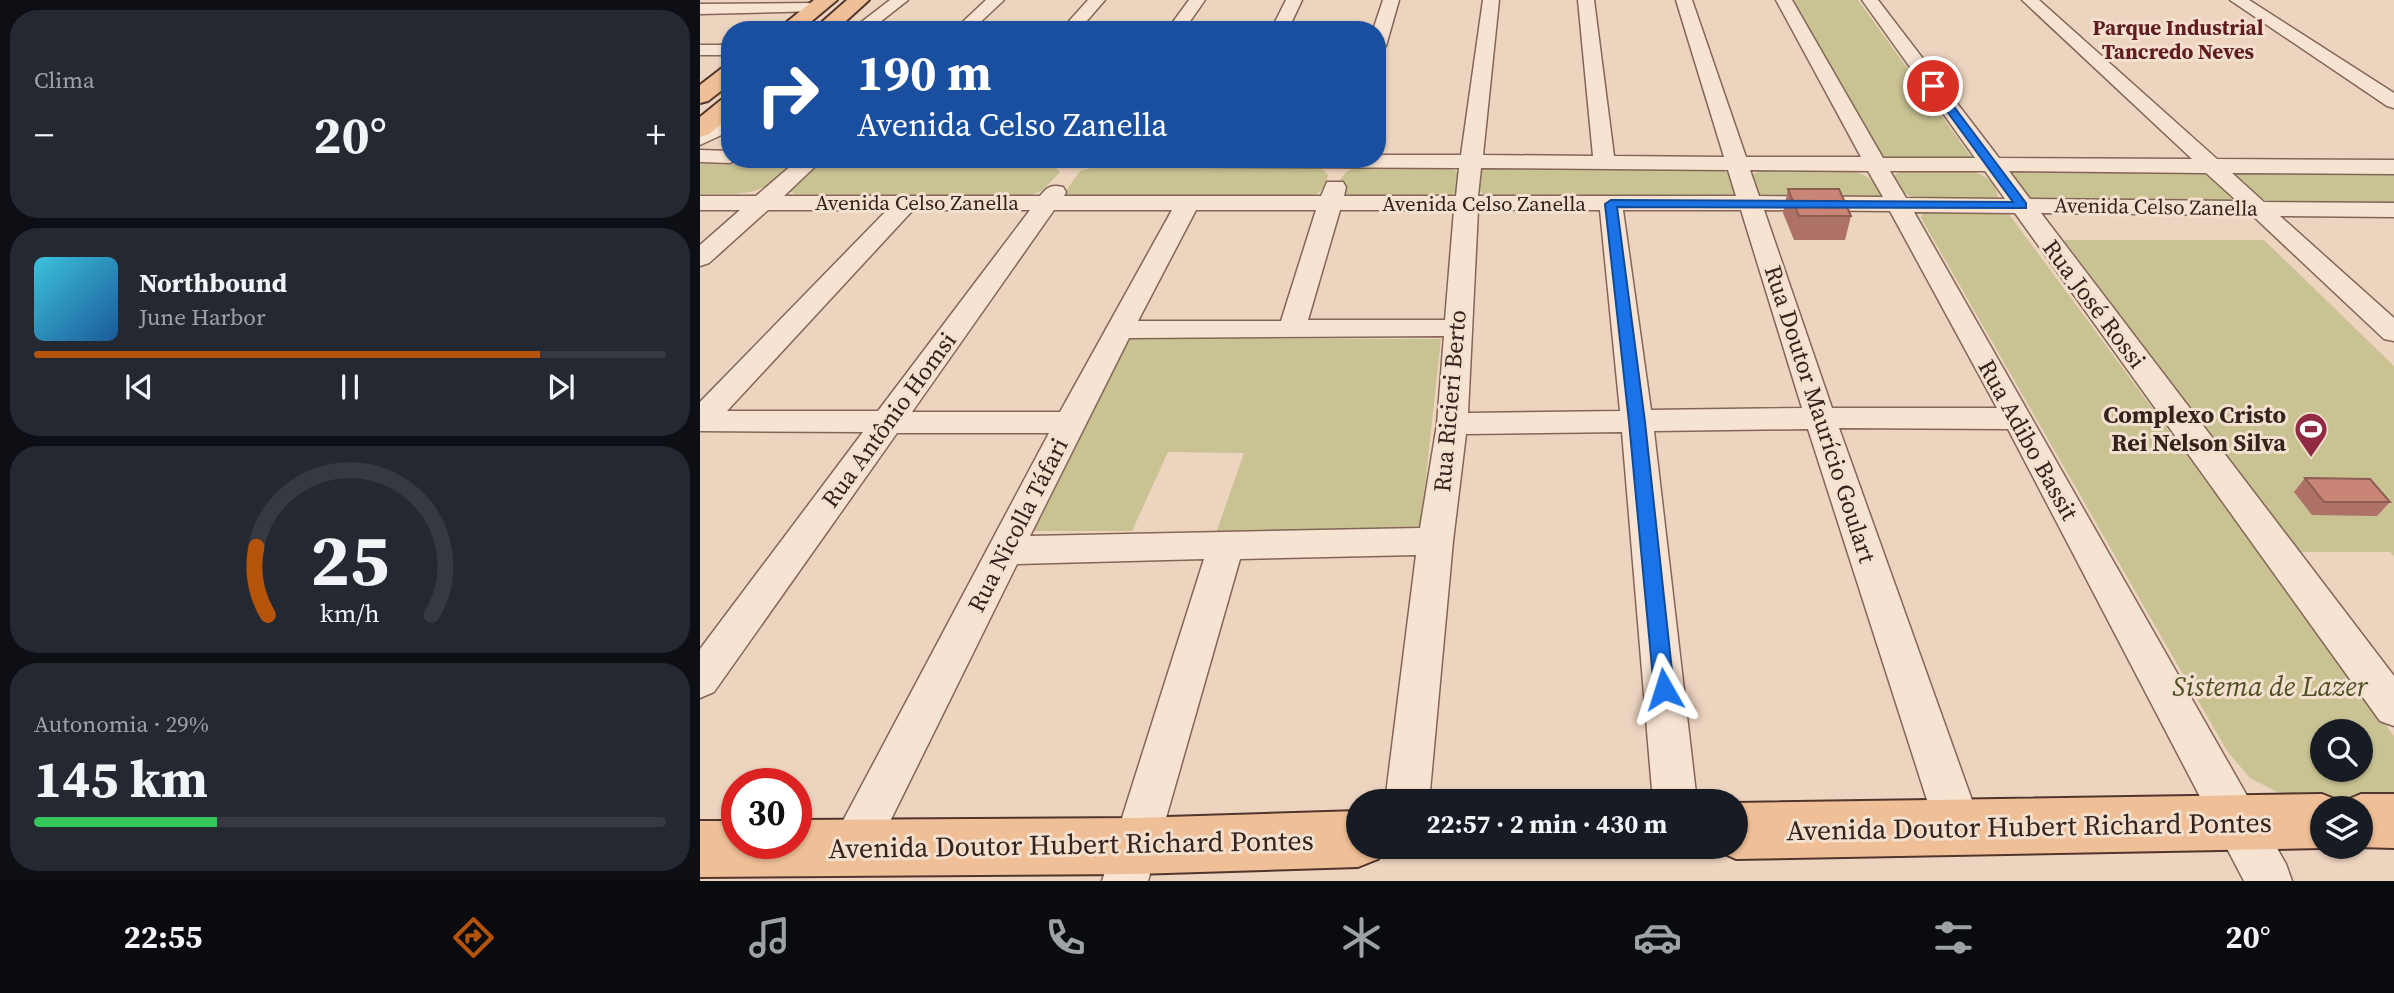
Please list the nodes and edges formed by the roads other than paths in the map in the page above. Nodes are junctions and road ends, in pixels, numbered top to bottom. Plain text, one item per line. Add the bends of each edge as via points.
1 (859, 0) edge
2 (900, 0) edge
3 (996, 0) edge
4 (1097, 0) edge
5 (1197, 0) edge
6 (1294, 0) edge
7 (1391, 0) edge
8 (1491, 0) edge
9 (1586, 0) edge
10 (1684, 0) edge
11 (1784, 0) edge
12 (1870, 0) edge
13 (2030, 0) edge
14 (2238, 0) edge
15 (700, 9) edge
16 (826, 9) edge
17 (804, 21) edge
18 (871, 21) edge
19 (972, 21) edge
20 (1077, 21) edge
21 (1182, 21) edge
22 (1284, 21) edge
23 (1385, 21) edge
24 (700, 50) edge
25 (721, 50) edge
26 (721, 80) edge
27 (700, 96) edge
28 (2394, 102) edge
29 (721, 112) edge
30 (721, 128) edge
31 (700, 130) edge
32 (700, 139) edge
33 (700, 156) edge
34 (721, 157) edge
35 (1604, 161) junction
36 (1386, 162) edge
37 (1737, 162) junction
38 (1471, 163) junction
39 (1876, 165) junction
40 (1992, 166) junction
41 (2212, 166) junction
42 (2394, 167) edge
43 (802, 168) edge
44 (1072, 168) edge
45 (1340, 168) edge
46 (700, 203) edge
47 (763, 203) junction
48 (1047, 203) junction
49 (1750, 203) junction
50 (906, 204) junction
51 (1187, 204) junction
52 (1611, 204) junction
53 (1896, 204) junction
54 (1329, 205) junction
55 (1467, 205) junction
56 (2021, 205) junction
57 (2259, 209) junction
58 (2394, 209) edge
59 (700, 257) edge
60 (1457, 328) junction
61 (1292, 329) junction
62 (1120, 330) junction
63 (2394, 333) edge
64 (1820, 418) junction
65 (2018, 419) junction
66 (700, 421) edge
67 (1637, 422) junction
68 (1070, 423) junction
69 (887, 424) junction
70 (1452, 424) junction
71 (1435, 541) junction
72 (1226, 546) junction
73 (1005, 550) junction
74 (700, 680) edge
75 (2394, 708) edge
76 (1408, 789) edge
77 (1674, 789) edge
78 (2237, 821) junction
79 (2310, 821) edge
80 (2373, 821) edge
81 (2394, 821) edge
82 (1959, 828) junction
83 (1748, 831) edge
84 (1346, 840) edge
85 (853, 848) junction
86 (700, 849) edge
87 (1130, 864) edge
88 (2269, 881) edge

1 - 16 main road
2 - 18 street
3 - 19 street
4 - 20 street
5 - 21 street
6 - 22 street
7 - 23 street
8 - 38 street, Rua Ricieri Berto
9 - 35 street
10 - 37 street, Rua Doutor Maurício Goulart
11 - 39 street, Rua Adibo Bassit
12 - 40 street, Rua José Rossi
13 - 41 street
14 - 28 street
15 - 16 street
16 - 17 main road
24 - 25 street
26 - 27 main road
29 - 31 main road
30 - 32 street
33 - 34 street
35 - 37 street, Avenida Celso Zanella
35 - 38 street, Avenida Celso Zanella
36 - 38 street, Avenida Celso Zanella
37 - 39 street, Avenida Celso Zanella
37 - 49 street, Rua Doutor Maurício Goulart
38 - 55 street, Rua Ricieri Berto
39 - 40 street, Avenida Celso Zanella
39 - 53 street, Rua Adibo Bassit
40 - 41 street, Avenida Celso Zanella
40 - 56 street, Rua José Rossi
41 - 42 street, Avenida Celso Zanella
41 - 57 street
43 - 47 street
44 - 48 street, Rua Antônio Homsi
45 - 54 street
46 - 47 street, Avenida Celso Zanella
47 - 50 street, Avenida Celso Zanella
47 - 59 street
48 - 50 street, Avenida Celso Zanella
48 - 51 street, Avenida Celso Zanella
48 - 69 street, Rua Antônio Homsi
49 - 52 street, Avenida Celso Zanella
49 - 53 street, Avenida Celso Zanella
49 - 64 street, Rua Doutor Maurício Goulart
50 - 66 street
51 - 54 street, Avenida Celso Zanella
51 - 62 street, Rua Nicolla Táfari
52 - 55 street, Avenida Celso Zanella
52 - 67 street
53 - 56 street, Avenida Celso Zanella
53 - 65 street, Rua Adibo Bassit
54 - 55 street, Avenida Celso Zanella
54 - 61 street
55 - 60 street, Rua Ricieri Berto
56 - 57 street, Avenida Celso Zanella
56 - 75 street, Rua José Rossi
57 - 58 street, Avenida Celso Zanella
57 - 63 street
60 - 61 street
60 - 70 street, Rua Ricieri Berto
61 - 62 street
62 - 68 street, Rua Nicolla Táfari
64 - 65 street
64 - 67 street
64 - 82 street, Rua Doutor Maurício Goulart
65 - 78 street, Rua Adibo Bassit
66 - 69 street
67 - 70 street
67 - 77 street
68 - 69 street
68 - 73 street, Rua Nicolla Táfari
69 - 74 street, Rua Antônio Homsi
70 - 71 street, Rua Ricieri Berto
71 - 72 street
71 - 76 street, Rua Ricieri Berto
72 - 73 street
72 - 87 street
73 - 85 street, Rua Nicolla Táfari
78 - 79 main road, Avenida Doutor Hubert Richard Pontes
78 - 82 main road, Avenida Doutor Hubert Richard Pontes
78 - 88 street, Rua Adibo Bassit
80 - 81 main road
82 - 83 main road, Avenida Doutor Hubert Richard Pontes
84 - 87 main road, Avenida Doutor Hubert Richard Pontes
85 - 86 main road, Avenida Doutor Hubert Richard Pontes
85 - 87 main road, Avenida Doutor Hubert Richard Pontes

